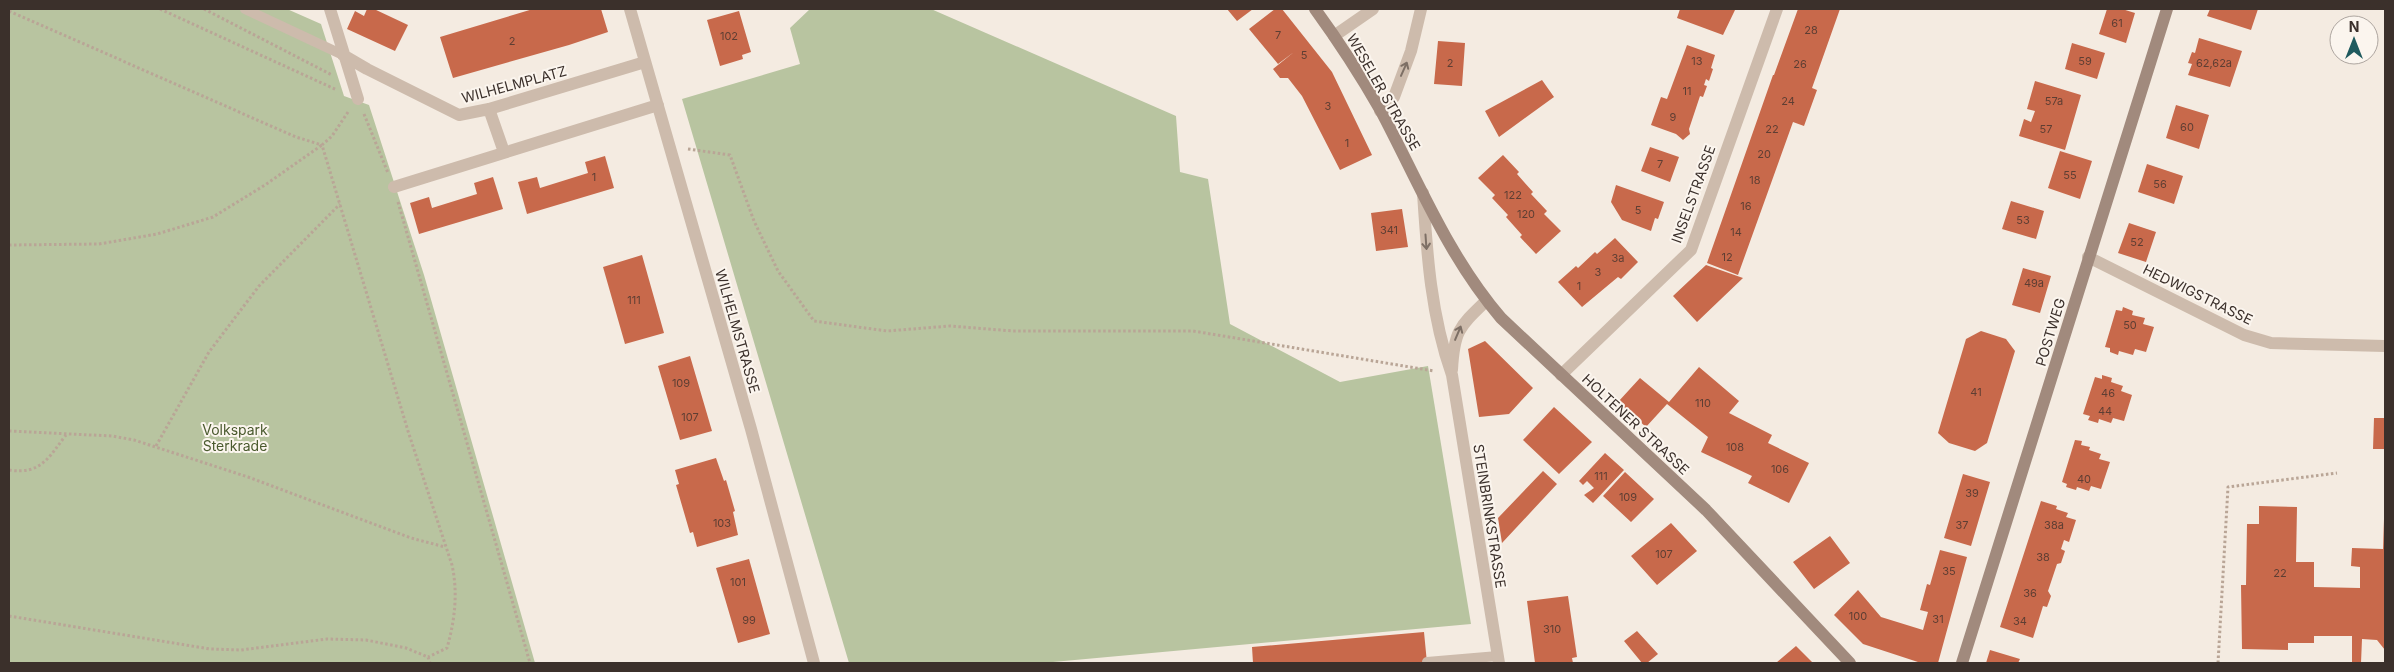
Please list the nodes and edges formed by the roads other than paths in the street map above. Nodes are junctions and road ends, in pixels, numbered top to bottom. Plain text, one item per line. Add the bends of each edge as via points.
1 (245, 9) edge
2 (330, 9) edge
3 (1315, 9) edge
4 (1373, 9) edge
5 (1421, 9) edge
6 (1777, 9) edge
7 (2167, 9) edge
8 (631, 10) edge
9 (1334, 36) junction
10 (343, 55) junction
11 (645, 62) junction
12 (356, 93) road end
13 (658, 105) junction
14 (489, 109) junction
15 (1380, 111) junction
16 (504, 152) junction
17 (394, 187) road end
18 (1423, 193) junction
19 (2088, 257) junction
20 (1486, 301) junction
21 (2385, 346) edge
22 (1452, 375) junction
23 (1561, 375) junction
24 (1498, 660) edge
25 (1427, 662) dead end
26 (814, 663) edge
27 (1850, 663) edge
28 (1962, 663) edge

1 - 10 lane
2 - 10 street
3 - 9 main road, WESELER STRASSE
4 - 9 street
15 -> 5 street via 1394,97 1411,51
6 - 23 street, INSELSTRASSE via 1691,250
7 - 19 main road, POSTWEG
8 - 11 street, WILHELMSTRASSE
9 - 15 main road, WESELER STRASSE
10 - 12 street
10 - 14 street, WILHELMPLATZ via 459,115
11 - 13 street, WILHELMSTRASSE
11 - 14 street, WILHELMPLATZ
13 - 16 street
13 - 26 street, WILHELMSTRASSE
14 - 16 street
15 - 18 main road, WESELER STRASSE
16 - 17 street
18 - 20 main road, HOLTENER STRASSE via 1450,248
18 -> 22 street, STEINBRINKSTRASSE via 1427,261 1438,333
19 - 21 street, HEDWIGSTRASSE via 2244,335 2271,343
19 - 28 main road, POSTWEG
22 -> 20 street, STEINBRINKSTRASSE via 1455,337 1461,325
20 - 23 main road, HOLTENER STRASSE
22 - 24 street, STEINBRINKSTRASSE
23 - 27 main road, HOLTENER STRASSE via 1706,510
24 - 25 lane

